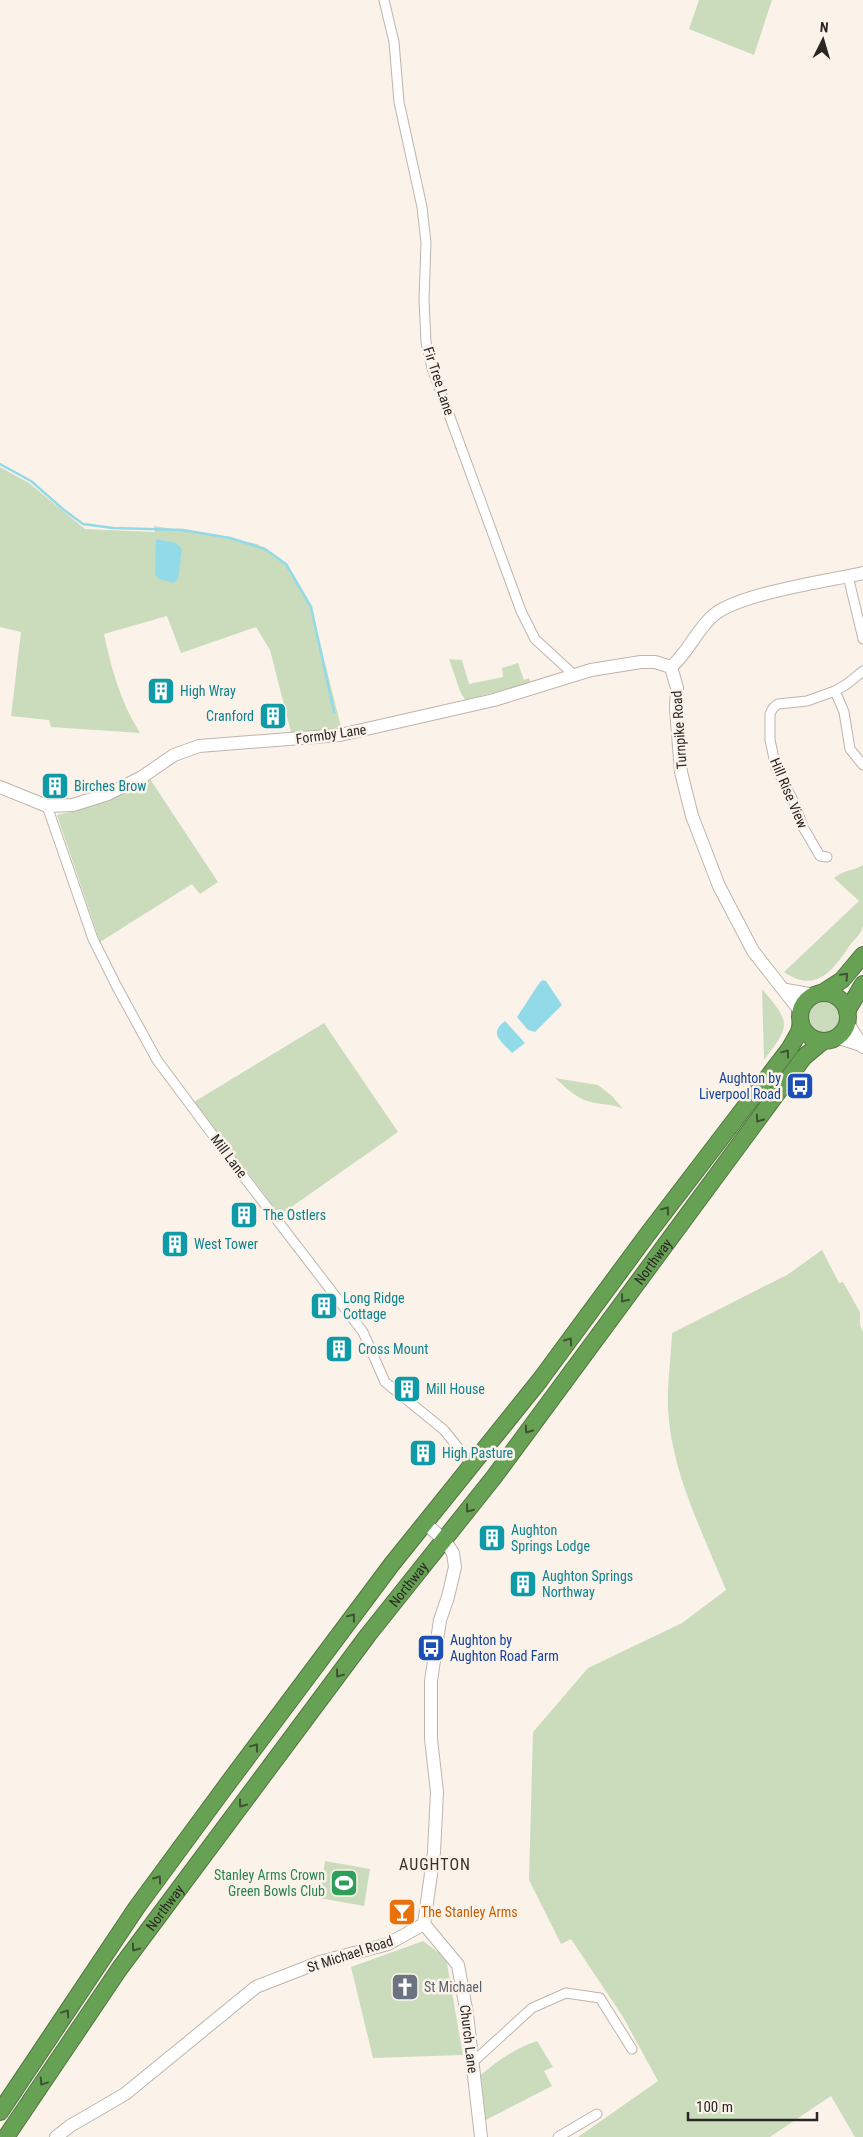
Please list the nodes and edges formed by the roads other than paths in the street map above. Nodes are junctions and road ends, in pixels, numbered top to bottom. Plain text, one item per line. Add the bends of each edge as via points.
1 (384, 0) edge
2 (863, 573) edge
3 (848, 576) junction
4 (863, 639) edge
5 (671, 667) junction
6 (863, 671) edge
7 (573, 674) junction
8 (835, 691) junction
9 (863, 765) edge
10 (0, 787) edge
11 (47, 806) junction
12 (821, 859) dead end
13 (863, 954) edge
14 (863, 984) edge
15 (786, 990) junction
16 (819, 994) junction
17 (801, 1017) junction
18 (847, 1017) junction
19 (830, 1039) junction
20 (862, 1046) edge
21 (475, 1462) junction
22 (494, 1477) junction
23 (425, 1523) junction
24 (445, 1541) junction
25 (424, 1924) junction
26 (632, 2049) dead end
27 (473, 2062) junction
28 (0, 2112) edge
29 (597, 2114) dead end
30 (6, 2137) edge
31 (56, 2137) edge
32 (482, 2137) edge
33 (558, 2137) edge

1 - 7 street, Fir Tree Lane via 394,42 399,102 422,207 426,243 426,342 432,368 521,612 535,639
2 - 3 street
3 - 4 street
3 - 5 street via 775,592 728,607 708,621 681,659
5 - 7 street, Formby Lane via 641,662
5 - 15 street, Turnpike Road via 677,688 681,772 692,816 719,886 750,945
6 - 8 street, Hill Rise View
7 - 11 street, Formby Lane via 494,700 340,735 199,746 174,755 142,777 108,794 73,805
8 - 9 street via 844,712 850,749
8 - 12 street, Hill Rise View via 807,701 778,704 770,714 770,740 776,768
10 - 11 street, Formby Lane
11 - 21 street, Mill Lane via 94,939 157,1060 364,1332 385,1382 444,1430 468,1460
16 -> 13 highway via 842,980
14 - 18 highway via 856,992
15 - 16 street
15 - 17 street, Turnpike Road
16 - 17 highway via 804,1004
16 - 18 highway via 838,998
17 - 19 highway via 809,1036
21 -> 17 highway, Northway via 790,1048 799,1032
18 - 19 highway via 841,1033
18 - 20 street
19 - 20 street
19 -> 22 highway, Northway via 804,1057
21 - 22 highway
21 - 23 highway, Northway
22 -> 24 highway, Northway
23 - 24 street
28 -> 23 highway, Northway via 138,1907 231,1778
24 - 25 street via 453,1553 455,1567 440,1620 431,1681 431,1739 437,1792 434,1852
24 -> 30 highway, Northway via 366,1637 120,1968
25 - 27 street, Church Lane via 458,1965
25 - 31 street, St Michael Road via 388,1944 320,1962 256,1988 125,2094
26 - 27 street via 600,1998 566,1993 532,2008
27 - 32 street, Church Lane
29 - 33 street

